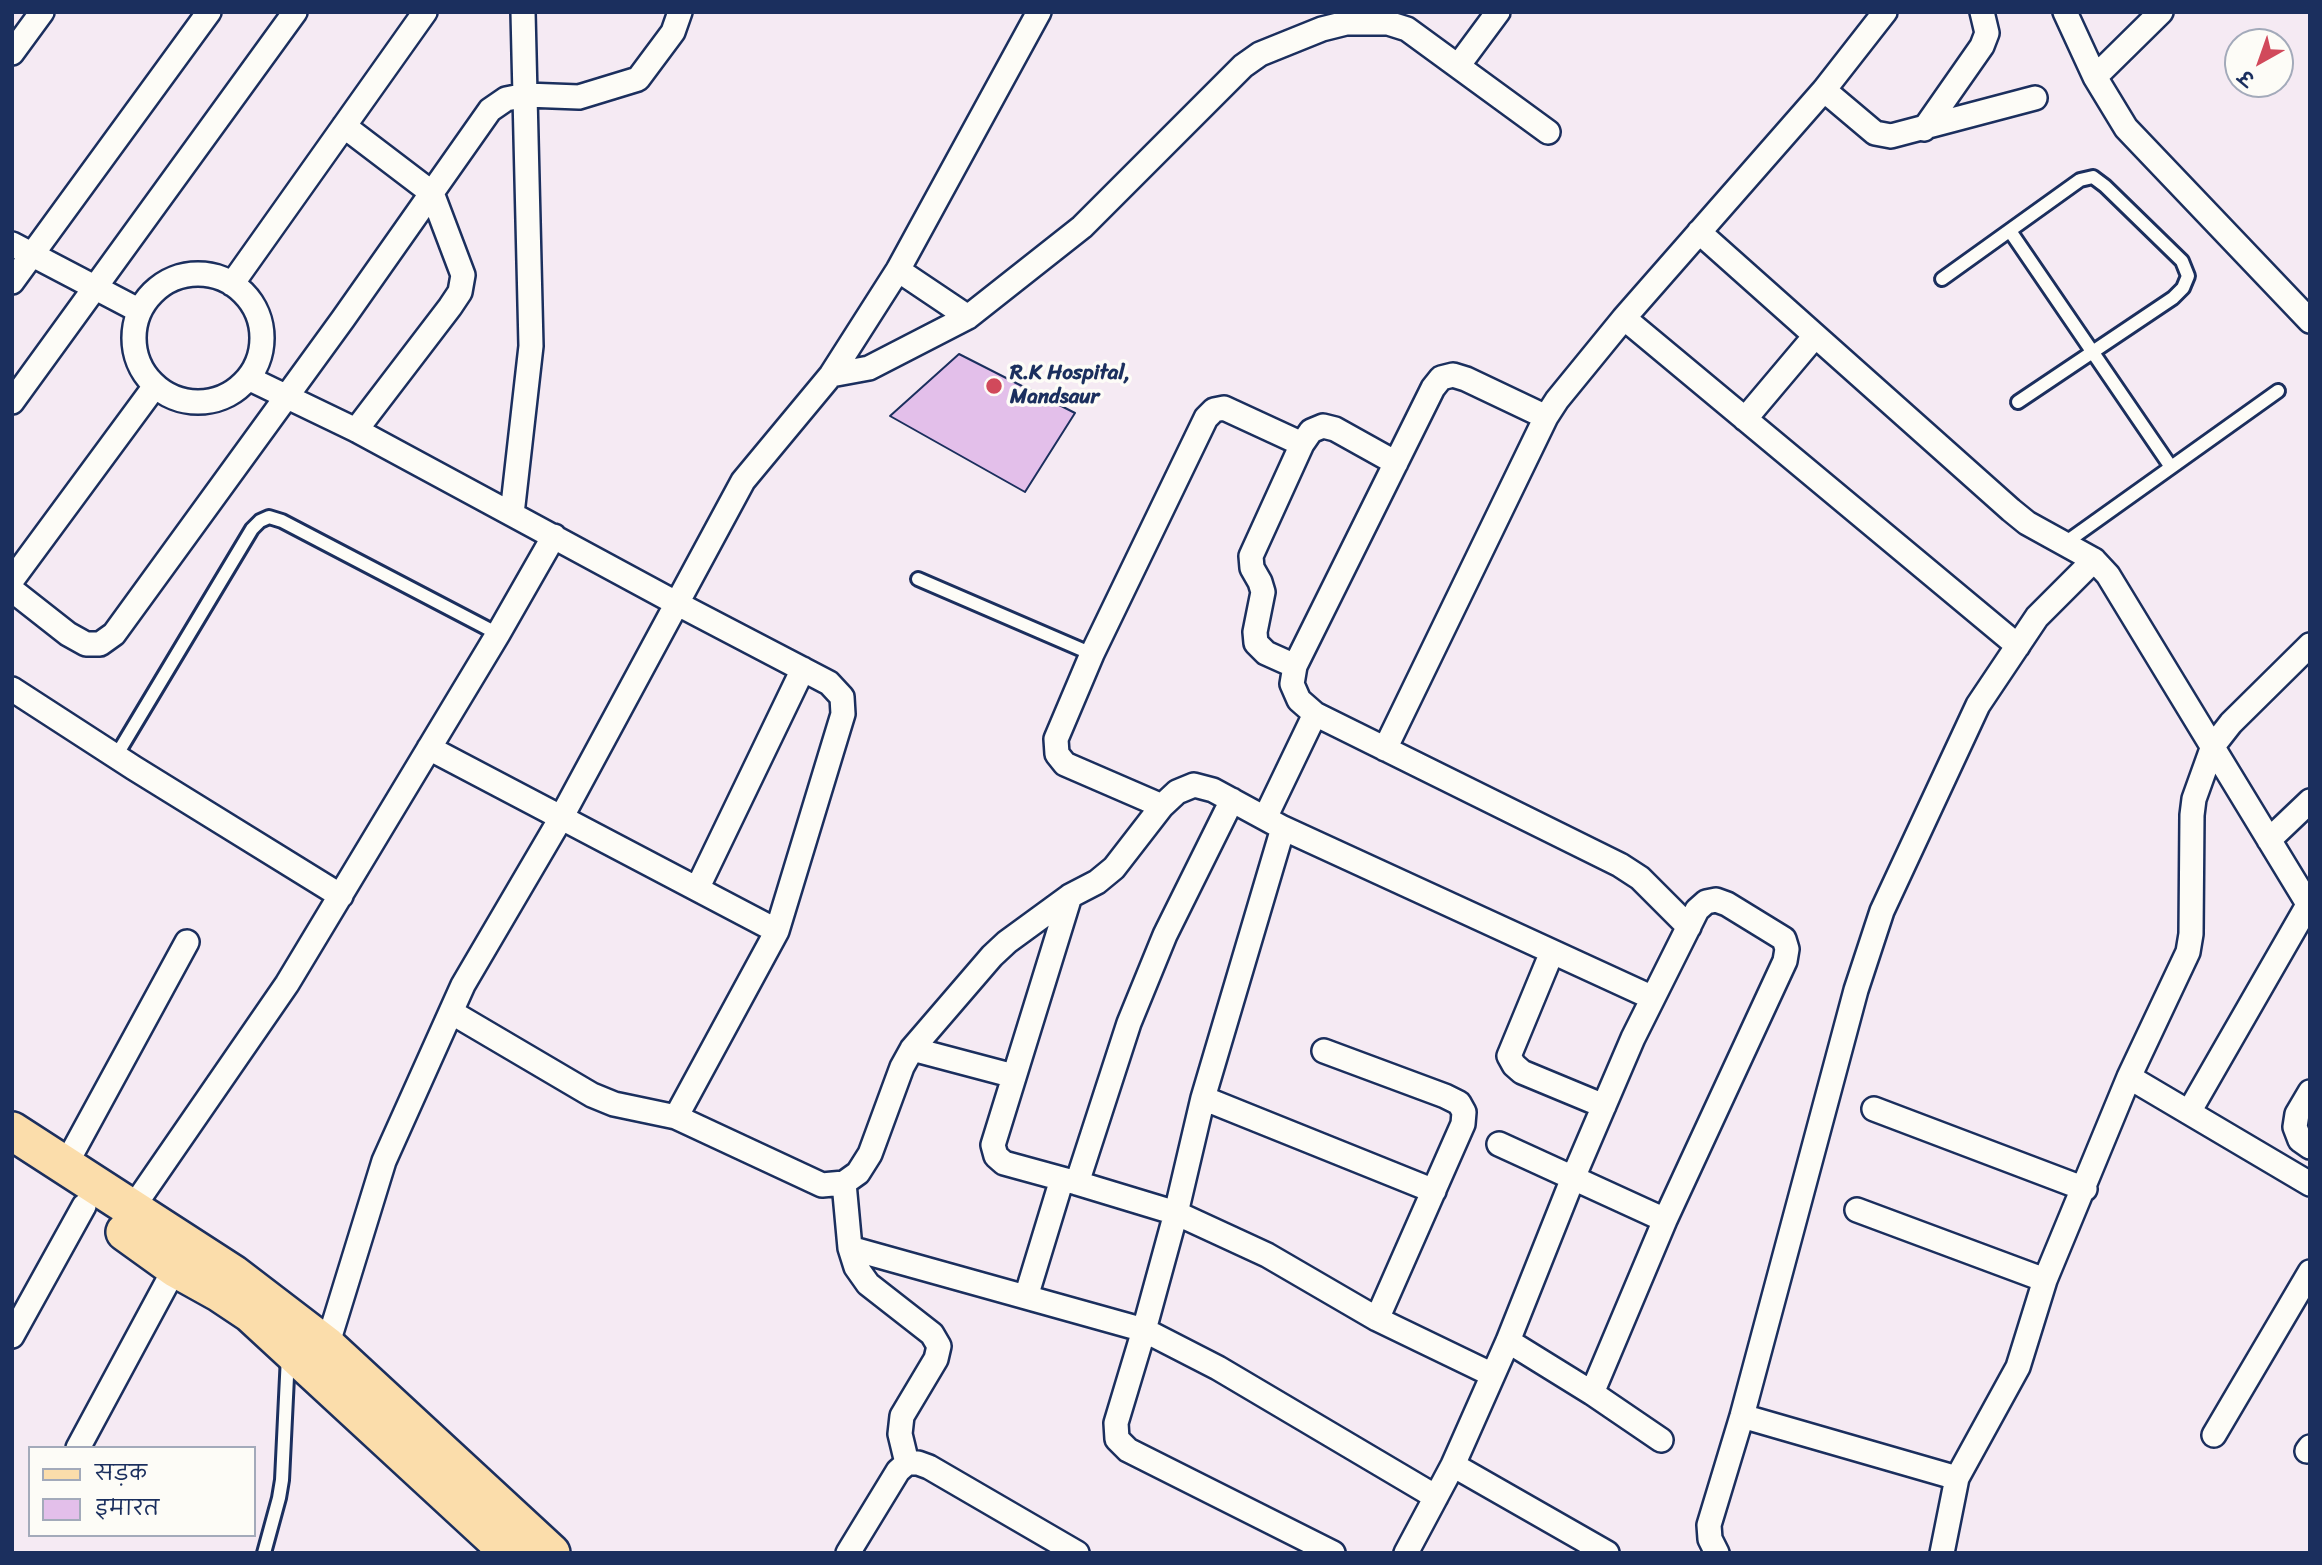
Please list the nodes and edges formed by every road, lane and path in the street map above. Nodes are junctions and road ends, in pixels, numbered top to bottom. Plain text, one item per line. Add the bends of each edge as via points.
1 (42, 12) edge
2 (209, 12) edge
3 (295, 12) edge
4 (425, 12) edge
5 (523, 12) edge
6 (680, 12) edge
7 (1039, 12) edge
8 (1498, 12) edge
9 (1885, 12) edge
10 (1982, 12) edge
11 (2065, 12) edge
12 (2161, 12) edge
13 (12, 53) edge
14 (1458, 66) junction
15 (2095, 77) junction
16 (1824, 90) junction
17 (526, 95) junction
18 (2035, 99) dead end
19 (344, 126) junction
20 (1924, 128) junction
21 (1548, 132) dead end
22 (432, 193) junction
23 (2010, 231) junction
24 (1699, 232) junction
25 (22, 249) edge
26 (898, 270) junction
27 (1942, 279) dead end
28 (12, 282) edge
29 (232, 284) junction
30 (96, 287) junction
31 (138, 310) junction
32 (968, 317) junction
33 (1624, 318) junction
34 (2310, 321) edge
35 (1815, 336) junction
36 (2093, 352) junction
37 (831, 375) junction
38 (248, 378) junction
39 (155, 386) junction
40 (2278, 391) dead end
41 (286, 396) junction
42 (12, 402) edge
43 (2018, 402) dead end
44 (1546, 417) junction
45 (1745, 419) junction
46 (356, 430) junction
47 (1303, 444) junction
48 (1395, 463) junction
49 (2171, 467) junction
50 (512, 514) junction
51 (554, 536) junction
52 (2065, 543) junction
53 (2094, 560) junction
54 (918, 579) dead end
55 (12, 580) edge
56 (12, 590) edge
57 (676, 603) junction
58 (498, 634) junction
59 (2310, 645) edge
60 (2018, 646) junction
61 (1092, 654) junction
62 (1295, 666) junction
63 (803, 669) junction
64 (12, 689) edge
65 (1315, 714) junction
66 (2213, 746) junction
67 (429, 748) junction
68 (1385, 749) junction
69 (116, 757) junction
70 (1233, 800) junction
71 (2310, 801) edge
72 (1162, 806) junction
73 (561, 818) junction
74 (1274, 823) junction
75 (2269, 840) junction
76 (697, 889) junction
77 (341, 896) junction
78 (1070, 896) junction
79 (2309, 906) edge
80 (1689, 927) junction
81 (777, 931) junction
82 (187, 942) dead end
83 (1552, 951) junction
84 (1653, 998) junction
85 (451, 1012) junction
86 (912, 1049) junction
87 (1324, 1051) dead end
88 (1014, 1076) junction
89 (2129, 1077) junction
90 (2310, 1092) edge
91 (1203, 1098) junction
92 (1604, 1106) junction
93 (1874, 1109) dead end
94 (2189, 1112) junction
95 (676, 1117) junction
96 (12, 1131) edge
97 (1499, 1144) dead end
98 (2310, 1147) edge
99 (12, 1161) edge
100 (65, 1166) junction
101 (1573, 1178) junction
102 (1070, 1181) junction
103 (844, 1183) junction
104 (2310, 1184) edge
105 (2085, 1189) junction
106 (1434, 1191) junction
107 (84, 1206) junction
108 (1857, 1210) dead end
109 (1176, 1213) junction
110 (125, 1219) junction
111 (1665, 1220) junction
112 (850, 1248) junction
113 (175, 1268) junction
114 (2310, 1272) edge
115 (2045, 1280) junction
116 (227, 1283) junction
117 (1026, 1297) junction
118 (1377, 1319) junction
119 (1144, 1330) junction
120 (12, 1336) edge
121 (1508, 1341) junction
122 (327, 1346) junction
123 (288, 1348) junction
124 (1493, 1375) junction
125 (1592, 1392) junction
126 (1742, 1416) junction
127 (2214, 1435) dead end
128 (1661, 1440) dead end
129 (79, 1446) edge
130 (907, 1463) junction
131 (1453, 1465) junction
132 (1957, 1478) junction
133 (1436, 1497) junction
134 (264, 1553) edge
135 (510, 1553) edge
136 (551, 1553) edge
137 (848, 1553) edge
138 (1077, 1553) edge
139 (1333, 1553) edge
140 (1406, 1553) edge
141 (1607, 1553) edge
142 (1717, 1553) edge
143 (1942, 1553) edge

1 - 13 street
2 - 25 street
3 - 30 street
4 - 19 street
5 - 17 street
6 - 17 street via 673,32 638,79 579,97
7 - 26 street
8 - 14 street
9 - 16 street
10 - 20 street via 1987,33 1982,46
11 - 15 street
12 - 15 street
14 - 21 street
14 - 32 street via 1407,29 1388,23 1346,23 1321,29 1260,54 1082,227
15 - 34 street via 2126,128
16 - 20 street via 1875,133 1891,135
16 - 24 street
17 - 22 street via 506,99 490,110
17 - 50 street via 531,346
18 - 20 street
19 - 22 street
19 - 29 street
22 - 41 street
22 - 46 street via 463,275 460,292
23 - 27 lane
23 - 36 lane
23 - 36 lane via 2080,180 2093,177 2182,261 2188,276 2183,288
24 - 33 street
24 - 35 street
25 - 28 street
25 - 30 street
26 - 32 street
26 - 37 street
29 - 31 street via 190,274 169,280
29 - 38 street via 248,298 262,338 259,359
30 - 31 street
30 - 42 street
31 - 39 street via 135,350 142,370
32 - 37 street via 869,368
33 - 44 street
33 - 45 street
35 - 45 street
35 - 52 street via 2011,510
36 - 43 lane
36 - 49 lane
37 - 57 street via 743,481
38 - 39 street via 233,392 193,402
38 - 41 street
39 - 55 street
40 - 49 lane
41 - 46 street
41 - 56 street via 114,634 100,644 86,644 68,634
44 - 48 street via 1453,374 1441,378 1433,388
44 - 68 street
45 - 60 street
46 - 50 street
47 - 48 street via 1311,431 1323,426
47 - 61 street via 1224,408 1214,410 1206,418
47 - 62 street via 1251,556 1262,592 1256,643 1266,653
48 - 62 street
49 - 52 lane
50 - 51 street
51 - 57 street
51 - 58 street
52 - 53 street
53 - 60 street via 2037,617
53 - 66 street via 2108,575
54 - 61 lane
57 - 63 street
57 - 73 street
58 - 67 street
58 - 69 lane via 269,517 252,529
59 - 66 street
60 - 126 street via 1968,723 1882,911 1856,990
61 - 72 street via 1055,739 1057,754 1080,772
62 - 65 street via 1293,684 1299,700
63 - 76 street
63 - 81 street via 829,683 842,697 843,714
64 - 69 street
65 - 68 street
65 - 74 street
66 - 75 street
66 - 89 street via 2192,815 2188,952
67 - 73 street
67 - 77 street
68 - 80 street via 1620,865 1640,878
69 - 77 street
70 - 72 street via 1194,785
70 - 74 street
70 - 102 street via 1165,935
71 - 75 street
72 - 78 street via 1114,868
73 - 76 street
73 - 85 street
74 - 83 street
74 - 91 street via 1242,961
75 - 79 street
76 - 81 street
77 - 110 street via 287,985
78 - 86 street via 992,956
78 - 88 street
79 - 94 street
80 - 84 street
80 - 111 street via 1697,910 1716,900 1773,930 1784,939 1787,949 1786,961
81 - 95 street
82 - 100 street
83 - 84 street
83 - 92 street via 1509,1056 1522,1072
84 - 92 street
85 - 95 street via 592,1095
85 - 122 street via 384,1161
86 - 88 street
86 - 103 street via 870,1154 858,1173
87 - 106 street via 1459,1103 1463,1124
88 - 102 street via 993,1144 996,1156 1003,1163
89 - 94 street
89 - 105 street
90 - 98 street via 2295,1127
91 - 106 street
91 - 109 street
92 - 101 street
93 - 105 street
94 - 104 street
95 - 103 street via 822,1185
96 - 100 main road
97 - 101 street
99 - 107 main road
100 - 110 main road
101 - 111 street
101 - 121 street
102 - 109 street
102 - 117 street
103 - 112 street
105 - 115 street
106 - 118 street
107 - 110 main road
107 - 120 street
108 - 115 street
109 - 118 street via 1267,1255
109 - 119 street
110 - 113 main road
110 - 116 main road
111 - 125 street
112 - 117 street
112 - 130 street via 868,1284 932,1334 939,1346 902,1416 900,1434
113 - 116 main road
113 - 129 street
114 - 127 street
115 - 132 street via 2018,1367
116 - 122 main road
116 - 123 main road via 250,1313
117 - 119 street
118 - 124 street
119 - 133 street via 1230,1375
119 - 139 street via 1116,1423 1117,1439 1128,1450
121 - 124 street
121 - 125 street
122 - 136 main road
123 - 134 lane via 282,1480
123 - 135 main road
124 - 131 street
125 - 128 street
126 - 132 street
126 - 142 street via 1709,1525
130 - 137 street
130 - 138 street via 929,1467
131 - 133 street
131 - 141 street
132 - 143 street
133 - 140 street

